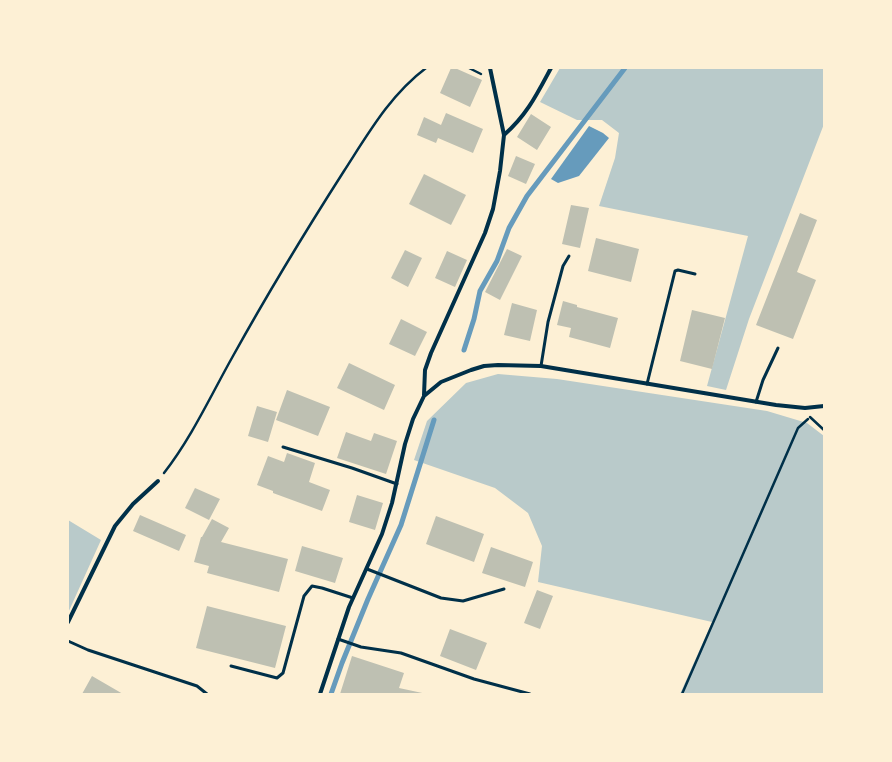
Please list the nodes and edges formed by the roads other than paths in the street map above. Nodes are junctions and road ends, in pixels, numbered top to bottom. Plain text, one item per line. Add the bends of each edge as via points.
1 (490, 68) edge
2 (552, 68) edge
3 (504, 135) junction
4 (569, 256) dead end
5 (695, 274) dead end
6 (778, 348) dead end
7 (541, 366) junction
8 (647, 384) junction
9 (424, 396) junction
10 (756, 402) junction
11 (824, 406) edge
12 (283, 447) dead end
13 (158, 481) road end
14 (397, 484) junction
15 (367, 569) junction
16 (504, 589) dead end
17 (354, 598) junction
18 (68, 622) edge
19 (340, 639) junction
20 (68, 641) edge
21 (230, 666) dead end
22 (207, 694) edge
23 (320, 694) edge
24 (530, 694) edge

1 - 3 street
2 - 3 street via 532,104 517,124
3 - 9 street via 493,209 485,233 431,353 425,370
4 - 7 lane via 548,322
5 - 8 lane via 678,270 675,272
6 - 10 lane
7 - 8 street
7 - 9 street via 484,366 441,382
8 - 10 street
9 - 14 street via 405,444
10 - 11 street via 805,408
12 - 14 lane
13 - 18 street via 133,504 115,526
14 - 15 street via 382,534
15 - 16 lane via 441,598 463,601
15 - 17 street
17 - 19 street
17 - 21 lane via 312,586 307,591 283,673 277,678
19 - 23 street
19 - 24 lane via 361,647 401,652 474,678
20 - 22 lane via 197,686

